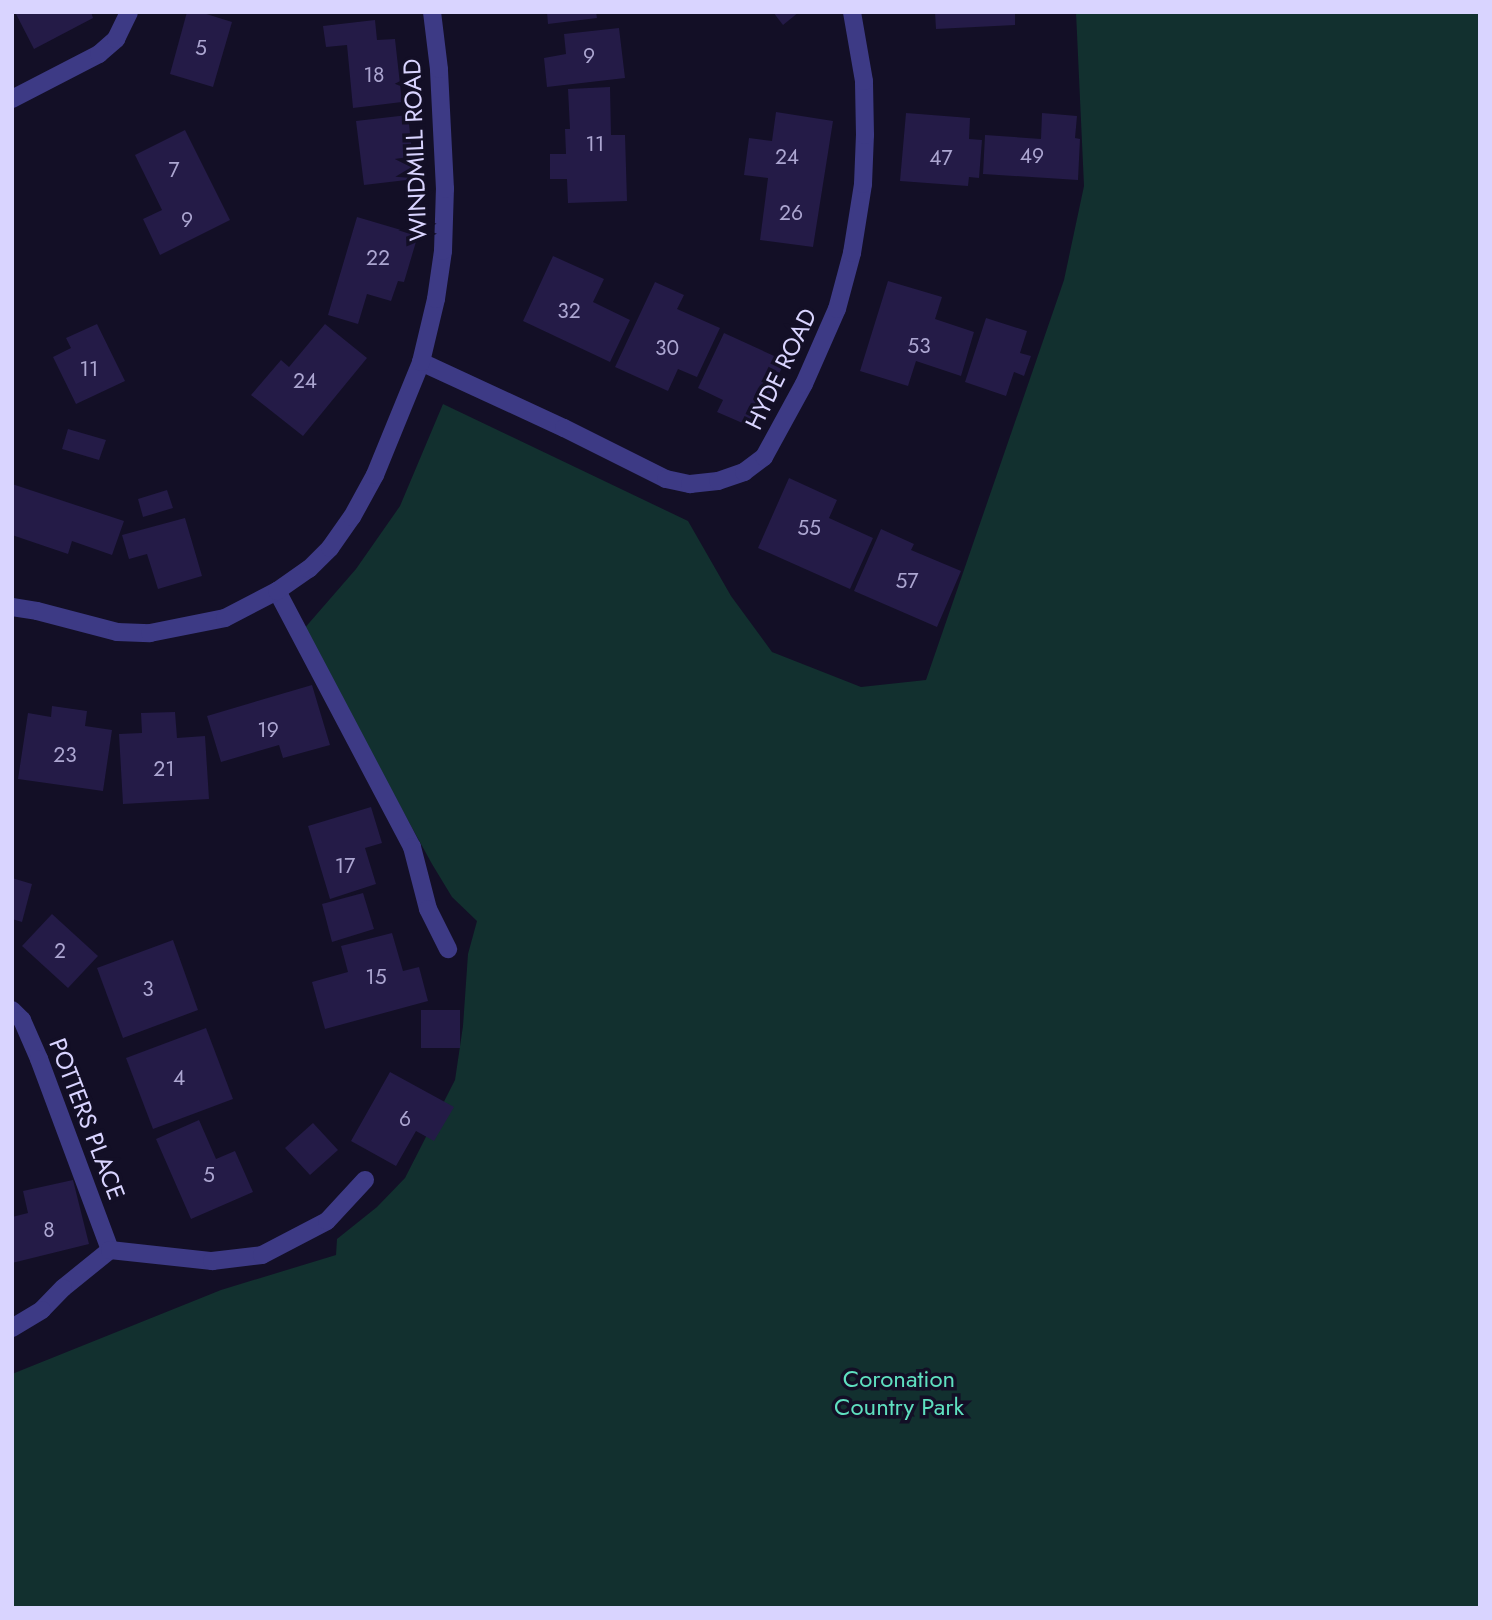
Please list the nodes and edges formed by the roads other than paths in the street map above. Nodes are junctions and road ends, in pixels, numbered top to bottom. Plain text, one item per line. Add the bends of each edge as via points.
1 (129, 12) edge
2 (432, 12) edge
3 (852, 12) edge
4 (12, 99) edge
5 (421, 362) junction
6 (278, 591) junction
7 (12, 607) edge
8 (448, 949) dead end
9 (12, 1010) edge
10 (365, 1180) dead end
11 (110, 1250) junction
12 (12, 1328) edge

1 - 4 street via 116,39 99,54
2 - 5 street, WINDMILL ROAD via 445,190 443,251
3 - 5 street, HYDE ROAD via 864,81 865,135 852,253 837,309 804,384 764,457 744,472 718,481 690,484 666,479
5 - 6 street, WINDMILL ROAD via 375,475 352,517 330,548
6 - 7 street, WINDMILL ROAD via 225,618 150,633 117,632
6 - 8 street via 412,846 428,909
9 - 11 street, POTTERS PLACE via 22,1020 39,1059
10 - 11 street via 327,1221 261,1255 212,1261
11 - 12 street via 42,1310

